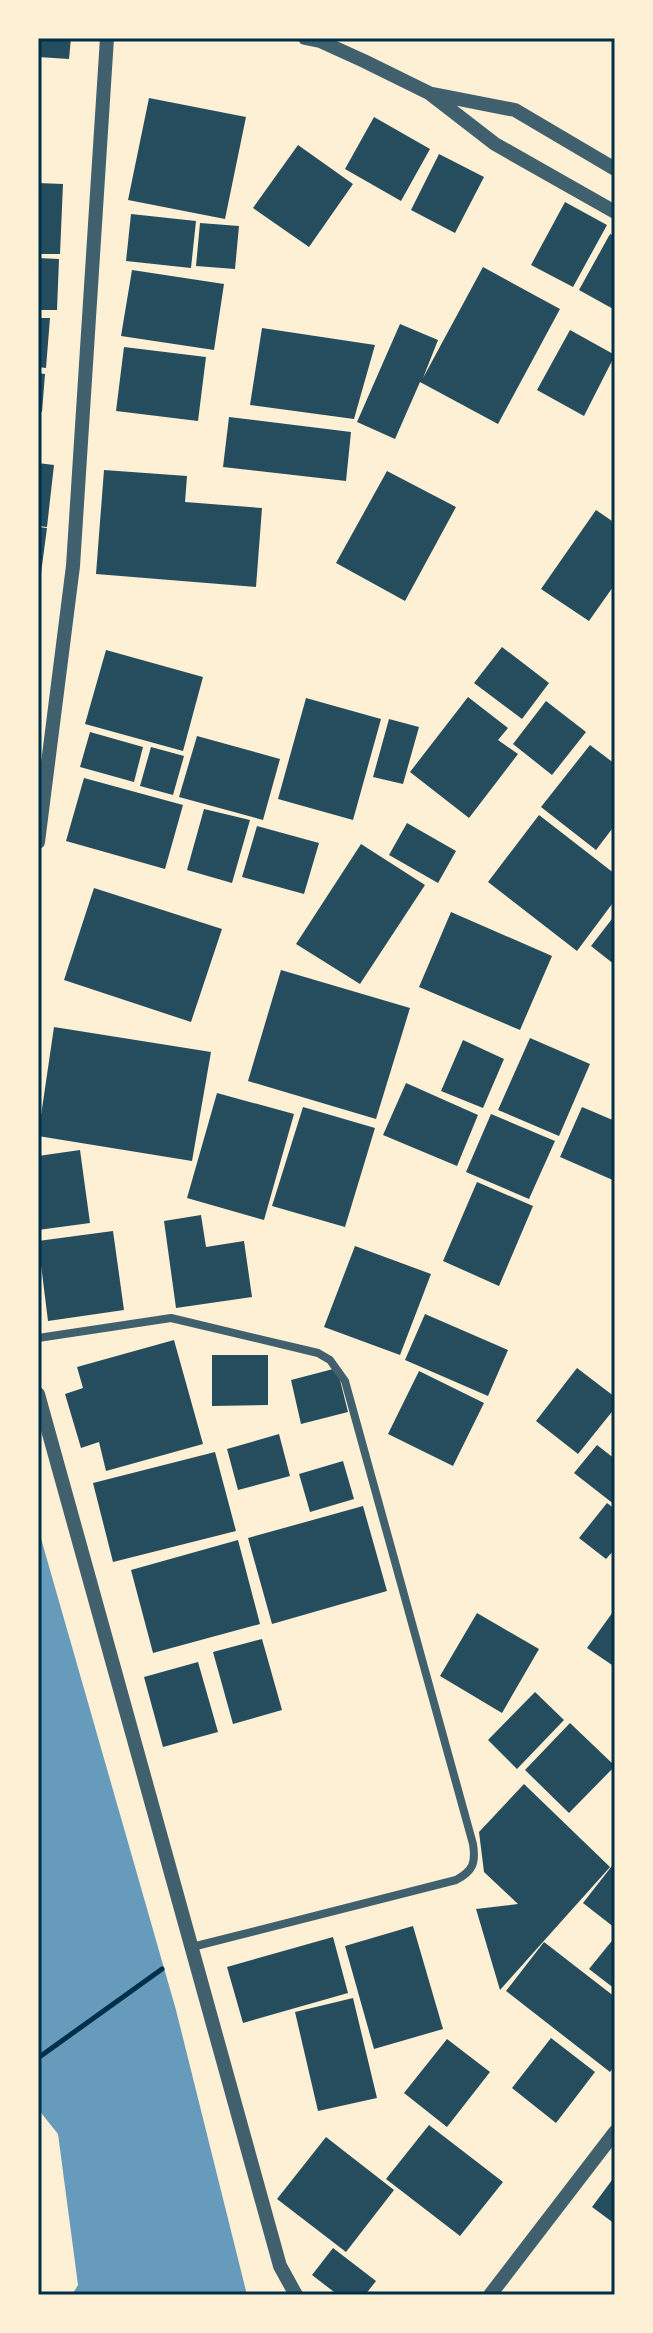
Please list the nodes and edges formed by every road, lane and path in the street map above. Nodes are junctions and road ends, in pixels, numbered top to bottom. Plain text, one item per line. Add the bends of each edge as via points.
1 (107, 38) edge
2 (305, 38) edge
3 (325, 38) edge
4 (339, 50) junction
5 (429, 93) junction
6 (615, 169) edge
7 (615, 212) edge
8 (38, 842) edge
9 (38, 1338) edge
10 (38, 1394) edge
11 (192, 1947) junction
12 (172, 1962) dead end
13 (38, 2058) edge
14 (615, 2132) edge
15 (296, 2295) edge
16 (490, 2295) edge

1 - 8 street via 73,566
2 - 4 street
3 - 4 street
4 - 5 street
5 - 6 street via 515,110
5 - 7 street via 495,144
9 - 11 street via 171,1318 304,1348 330,1360 345,1381 473,1844 474,1865 456,1880
10 - 11 street
11 - 15 street via 280,2266
12 - 13 path
14 - 16 street

